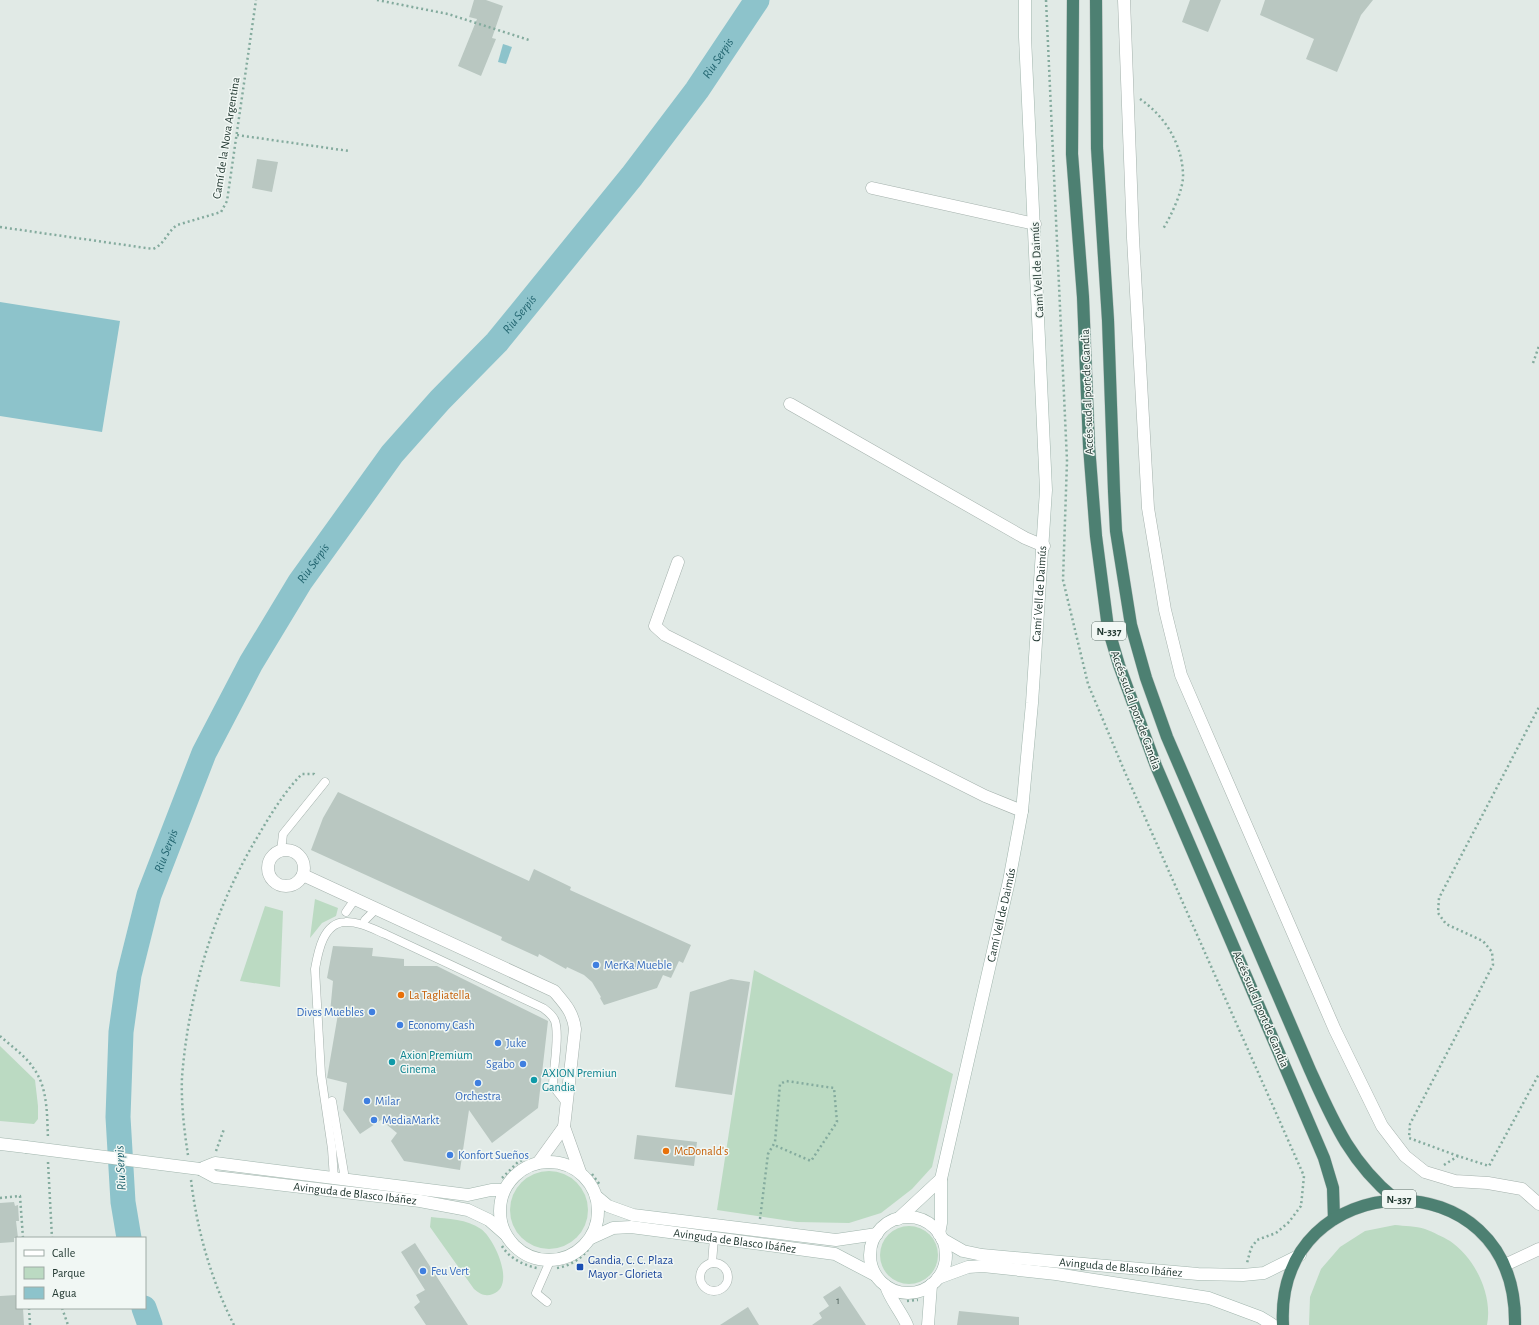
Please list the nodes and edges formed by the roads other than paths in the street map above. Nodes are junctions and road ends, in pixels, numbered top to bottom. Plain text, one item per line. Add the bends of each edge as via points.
1 (1025, 0) edge
2 (1073, 0) edge
3 (1096, 0) edge
4 (1124, 0) edge
5 (872, 188) dead end
6 (1035, 224) junction
7 (790, 404) dead end
8 (1044, 546) junction
9 (678, 562) dead end
10 (325, 782) road end
11 (1022, 811) junction
12 (281, 851) junction
13 (303, 875) junction
14 (355, 899) junction
15 (376, 909) junction
16 (346, 912) dead end
17 (365, 920) dead end
18 (332, 1101) dead end
19 (566, 1104) junction
20 (564, 1128) junction
21 (0, 1144) edge
22 (542, 1159) junction
23 (578, 1167) junction
24 (200, 1169) junction
25 (339, 1179) junction
26 (941, 1179) junction
27 (502, 1185) junction
28 (599, 1192) junction
29 (1395, 1199) junction
30 (1539, 1204) edge
31 (898, 1219) junction
32 (1334, 1219) junction
33 (505, 1234) junction
34 (877, 1234) junction
35 (940, 1236) junction
36 (591, 1238) junction
37 (714, 1238) junction
38 (1539, 1250) edge
39 (1300, 1255) junction
40 (550, 1261) junction
41 (712, 1262) dead end
42 (1505, 1265) junction
43 (875, 1275) junction
44 (935, 1281) junction
45 (886, 1286) junction
46 (547, 1302) dead end
47 (907, 1325) edge
48 (928, 1325) edge
49 (1273, 1325) edge
50 (1283, 1325) edge
51 (1516, 1325) edge

1 - 6 main road, Camí Vell de Daimús
2 - 32 highway, Accés sud al port de Gandia / N-337 via 1072,154 1084,297 1089,446 1096,536 1108,628 1130,699 1156,766 1324,1158 1333,1188
3 - 29 highway, Accés sud al port de Gandia / N-337 via 1097,148 1108,320 1115,507 1124,589 1132,632 1167,737 1330,1114 1355,1158 1380,1187
4 - 30 main road via 1148,508 1165,610 1182,675 1206,736 1335,1030 1382,1126 1405,1156 1425,1172 1455,1181 1522,1189
5 - 6 main road
6 - 8 main road, Camí Vell de Daimús via 1046,490
7 - 8 main road via 1025,538
8 - 11 main road, Camí Vell de Daimús
9 - 11 main road via 655,626 665,635 985,796
10 - 12 lane via 283,834
11 - 26 main road, Camí Vell de Daimús via 1009,881
12 - 13 main road via 287,850 298,854 304,864
12 - 13 main road via 272,857 269,863 272,879 288,886 297,882
13 - 14 main road
14 - 15 main road
14 - 16 lane
15 - 17 lane
15 - 19 main road via 554,991 571,1010 575,1029
18 - 25 lane via 344,1173
19 - 20 main road
19 - 25 lane via 553,1086 557,1031 555,1019 550,1013 385,934 358,924 344,922 324,936 315,969 321,1074
20 - 22 main road
20 - 23 main road
21 - 24 main road, Avinguda de Blasco Ibáñez, bridge
22 - 23 main road
22 - 27 main road via 524,1168
23 - 28 main road
24 - 25 main road, Avinguda de Blasco Ibáñez via 215,1163
24 - 33 main road, Avinguda de Blasco Ibáñez via 215,1177 420,1201 468,1210 489,1220
25 - 27 main road, Avinguda de Blasco Ibáñez via 468,1195
26 - 31 main road
26 - 35 main road, Camí Vell de Daimús
27 - 33 main road via 499,1212
28 - 34 main road, Avinguda de Blasco Ibáñez via 608,1206 633,1215 836,1240
28 - 36 main road via 597,1224
29 - 32 highway, N-337 via 1373,1202
29 - 42 highway, N-337 via 1422,1201 1448,1210 1471,1223 1490,1242
31 - 34 main road via 890,1222
31 - 35 main road via 920,1219 930,1224
32 - 39 highway, N-337 via 1315,1235
33 - 40 main road via 520,1252 529,1257
34 - 43 main road via 870,1254
35 - 39 main road, Avinguda de Blasco Ibáñez via 963,1251 982,1255 1198,1274 1264,1273
35 - 44 main road via 946,1258
36 - 37 main road, Avinguda de Blasco Ibáñez via 613,1228 631,1227
36 - 40 main road via 580,1250 566,1258
37 - 41 lane
37 - 43 main road, Avinguda de Blasco Ibáñez via 835,1254
38 - 42 main road
39 - 50 highway, N-337 via 1285,1292
40 - 46 lane via 536,1293
42 - 51 highway, N-337 via 1512,1284
43 - 45 main road
44 - 45 main road via 920,1291 908,1293 897,1292
44 - 48 main road
44 - 49 main road, Avinguda de Blasco Ibáñez via 968,1267 983,1266 1056,1274 1209,1298 1260,1317
45 - 47 main road

